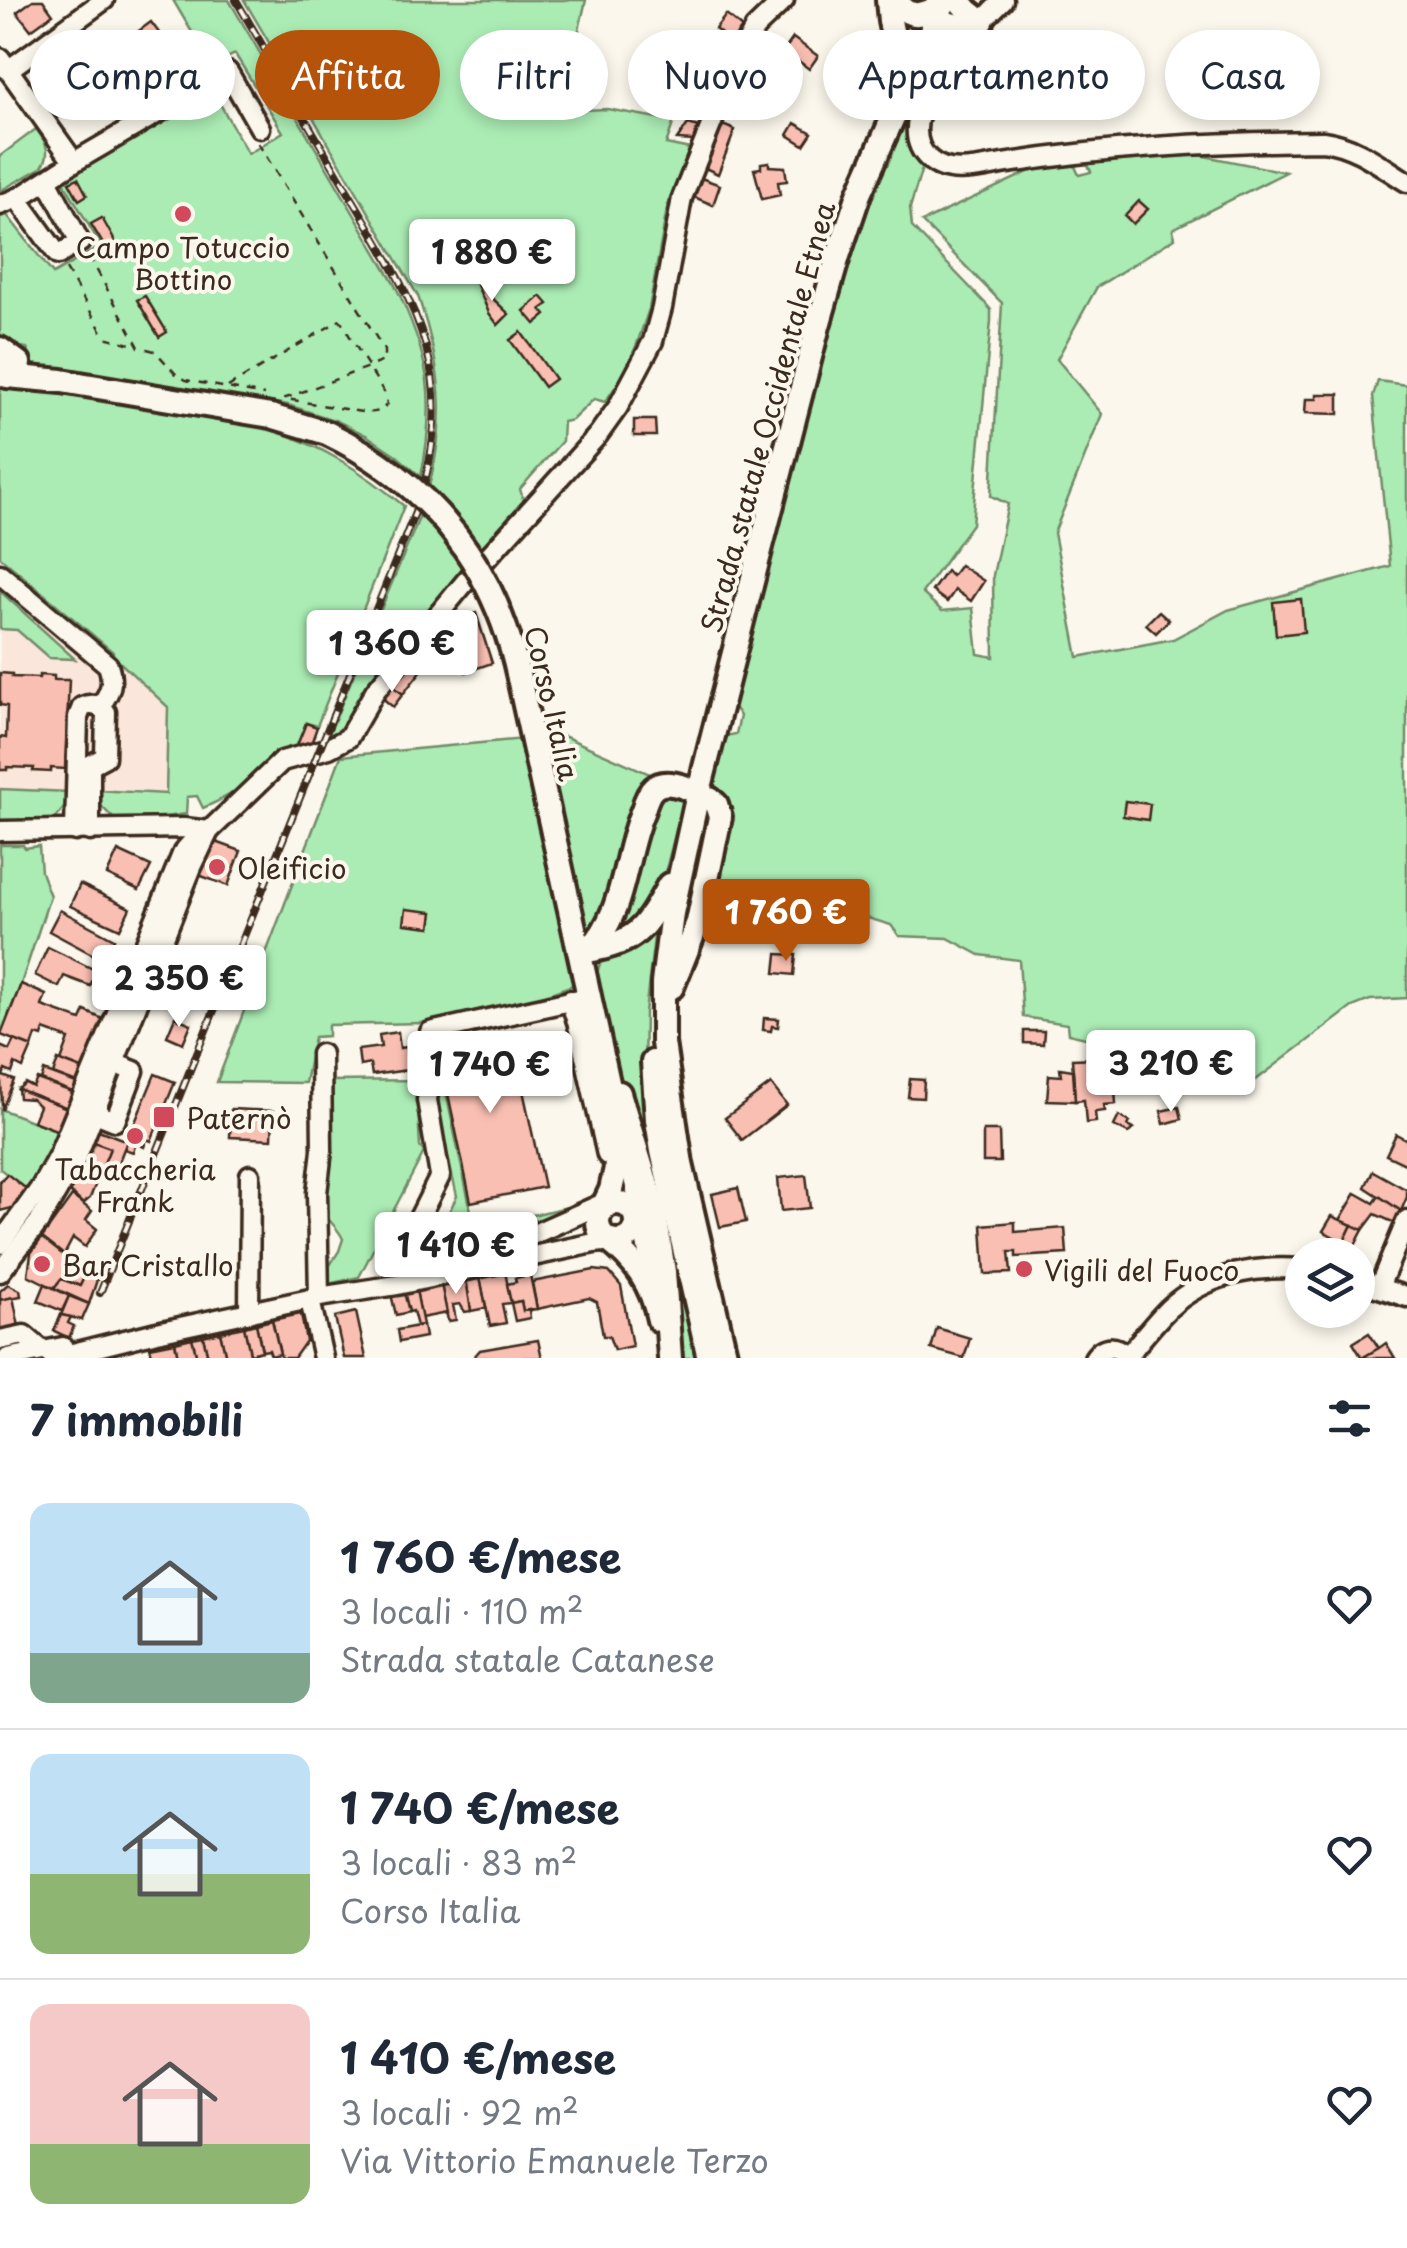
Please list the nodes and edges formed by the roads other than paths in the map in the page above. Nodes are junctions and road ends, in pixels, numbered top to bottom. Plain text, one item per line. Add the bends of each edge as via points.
1 (104, 0) edge
2 (784, 0) edge
3 (888, 0) edge
4 (897, 0) edge
5 (1002, 0) edge
6 (945, 7) edge
7 (976, 29) junction
8 (4, 64) edge
9 (260, 128) road end
10 (880, 144) junction
11 (74, 162) junction
12 (47, 180) junction
13 (1407, 182) edge
14 (8, 201) edge
15 (7, 366) edge
16 (0, 574) edge
17 (100, 706) junction
18 (697, 796) junction
19 (209, 830) junction
20 (0, 831) edge
21 (83, 831) junction
22 (669, 885) junction
23 (584, 952) junction
24 (584, 1003) junction
25 (321, 1054) dead end
26 (610, 1088) junction
27 (86, 1110) junction
28 (250, 1175) dead end
29 (608, 1200) junction
30 (1407, 1220) edge
31 (636, 1222) junction
32 (696, 1224) junction
33 (610, 1241) junction
34 (0, 1244) edge
35 (1285, 1269) edge
36 (422, 1271) junction
37 (0, 1272) edge
38 (1375, 1286) edge
39 (1379, 1287) junction
40 (364, 1289) junction
41 (1407, 1297) edge
42 (315, 1299) junction
43 (657, 1312) junction
44 (249, 1313) junction
45 (158, 1332) junction
46 (319, 1338) junction
47 (0, 1340) edge
48 (132, 1349) edge
49 (48, 1355) edge
50 (1126, 1357) edge
51 (8, 1358) edge
52 (304, 1358) edge
53 (323, 1358) edge
54 (667, 1358) edge
55 (710, 1358) edge
56 (726, 1358) edge
57 (740, 1358) edge
58 (1094, 1358) edge

1 - 8 street
2 - 19 street via 744,43 688,181 653,340 618,408 374,691 348,738 276,764
3 - 10 main road via 896,68
4 - 6 main road via 918,15
5 - 7 street
6 - 7 main road via 968,11
6 - 7 main road via 945,22
6 - 10 main road, Strada statale Occidentale Etnea
7 - 13 street via 918,116 921,150 940,167 973,169 1156,145 1323,141 1354,148
8 - 11 street
9 - 11 street via 228,72
10 - 18 main road, Strada statale Occidentale Etnea via 818,326
11 - 12 street
12 - 14 street
12 - 14 street via 80,242 58,255
15 - 23 main road, Corso Italia, bridge via 327,433 392,470 429,504 462,542 498,607
16 - 17 street via 108,665 113,679
17 - 21 street via 106,712 105,757 90,766
17 - 21 street via 82,707 78,717
18 - 22 main road
18 - 23 main road via 664,784 654,788 633,832 609,924
18 - 32 main road via 716,804 720,817 698,922 669,1000 681,1164
19 - 21 street
19 - 27 street
20 - 21 street
22 - 23 main road via 634,936
22 - 55 main road via 654,990 654,1089
23 - 24 main road, Corso Italia
24 - 26 main road, Corso Italia
24 - 29 street via 578,1025
24 - 36 street via 430,1032 427,1100 440,1176 416,1224
24 - 54 main road via 654,1208 671,1346
25 - 42 street
26 - 29 main road, Corso Italia via 616,1168
26 - 31 street via 636,1194
27 - 34 street
27 - 37 street via 75,1161 57,1195
28 - 44 street
29 - 31 main road via 627,1206
29 - 33 main road via 598,1228
29 - 36 street via 516,1242
30 - 39 street
31 - 33 main road via 628,1238
31 - 43 street via 645,1235
32 - 56 main road
32 - 57 main road
33 - 40 street
33 - 43 main road via 638,1268
35 - 50 street via 1203,1284 1167,1310
36 - 40 street
38 - 39 street
39 - 41 street
40 - 42 street
42 - 44 street
42 - 46 street
43 - 54 main road
44 - 45 street
45 - 48 street
45 - 49 street
46 - 52 street
46 - 53 street
47 - 49 street via 24,1336
48 - 49 street
49 - 51 street
50 - 58 street via 1108,1347

